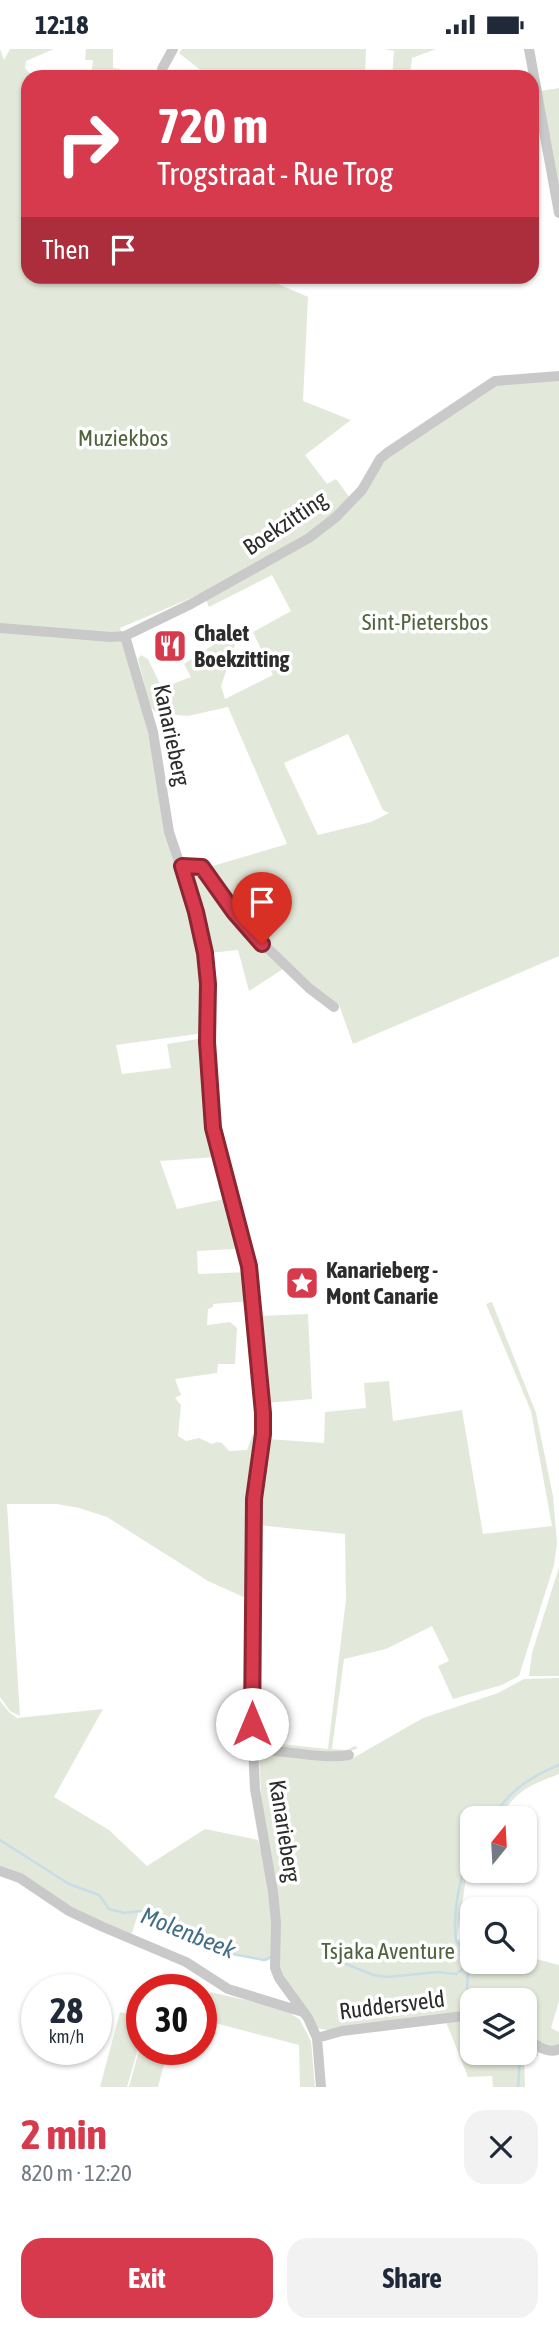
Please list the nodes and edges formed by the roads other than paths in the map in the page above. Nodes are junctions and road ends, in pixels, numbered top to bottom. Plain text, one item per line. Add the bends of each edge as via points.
1 (173, 49) edge
2 (529, 49) edge
3 (162, 69) dead end
4 (533, 70) edge
5 (539, 104) edge
6 (559, 213) edge
7 (559, 376) edge
8 (0, 628) edge
9 (125, 636) junction
10 (182, 866) junction
11 (334, 1007) dead end
12 (253, 1750) junction
13 (349, 1755) dead end
14 (0, 1871) edge
15 (303, 2012) junction
16 (460, 2016) edge
17 (317, 2038) junction
18 (537, 2045) edge
19 (559, 2049) edge
20 (321, 2087) edge

1 - 3 street
2 - 4 street
5 - 6 street
7 - 9 street, Boekzitting via 495,381 387,453 362,490 309,538
8 - 9 street, Boekzitting
9 - 10 street, Kanarieberg via 153,732 169,832
10 - 11 street via 202,867 252,933
10 - 12 street, Kanarieberg via 205,953 213,1128 249,1266 263,1413 254,1499
12 - 13 street
12 - 15 street, Kanarieberg via 256,1801 274,1901 275,1968
14 - 15 street via 103,1927 186,1962 228,1989
15 - 17 street, Kanarieberg
16 - 17 street, Ruddersveld
17 - 20 street, Kanarieberg
18 - 19 street via 548,2051

